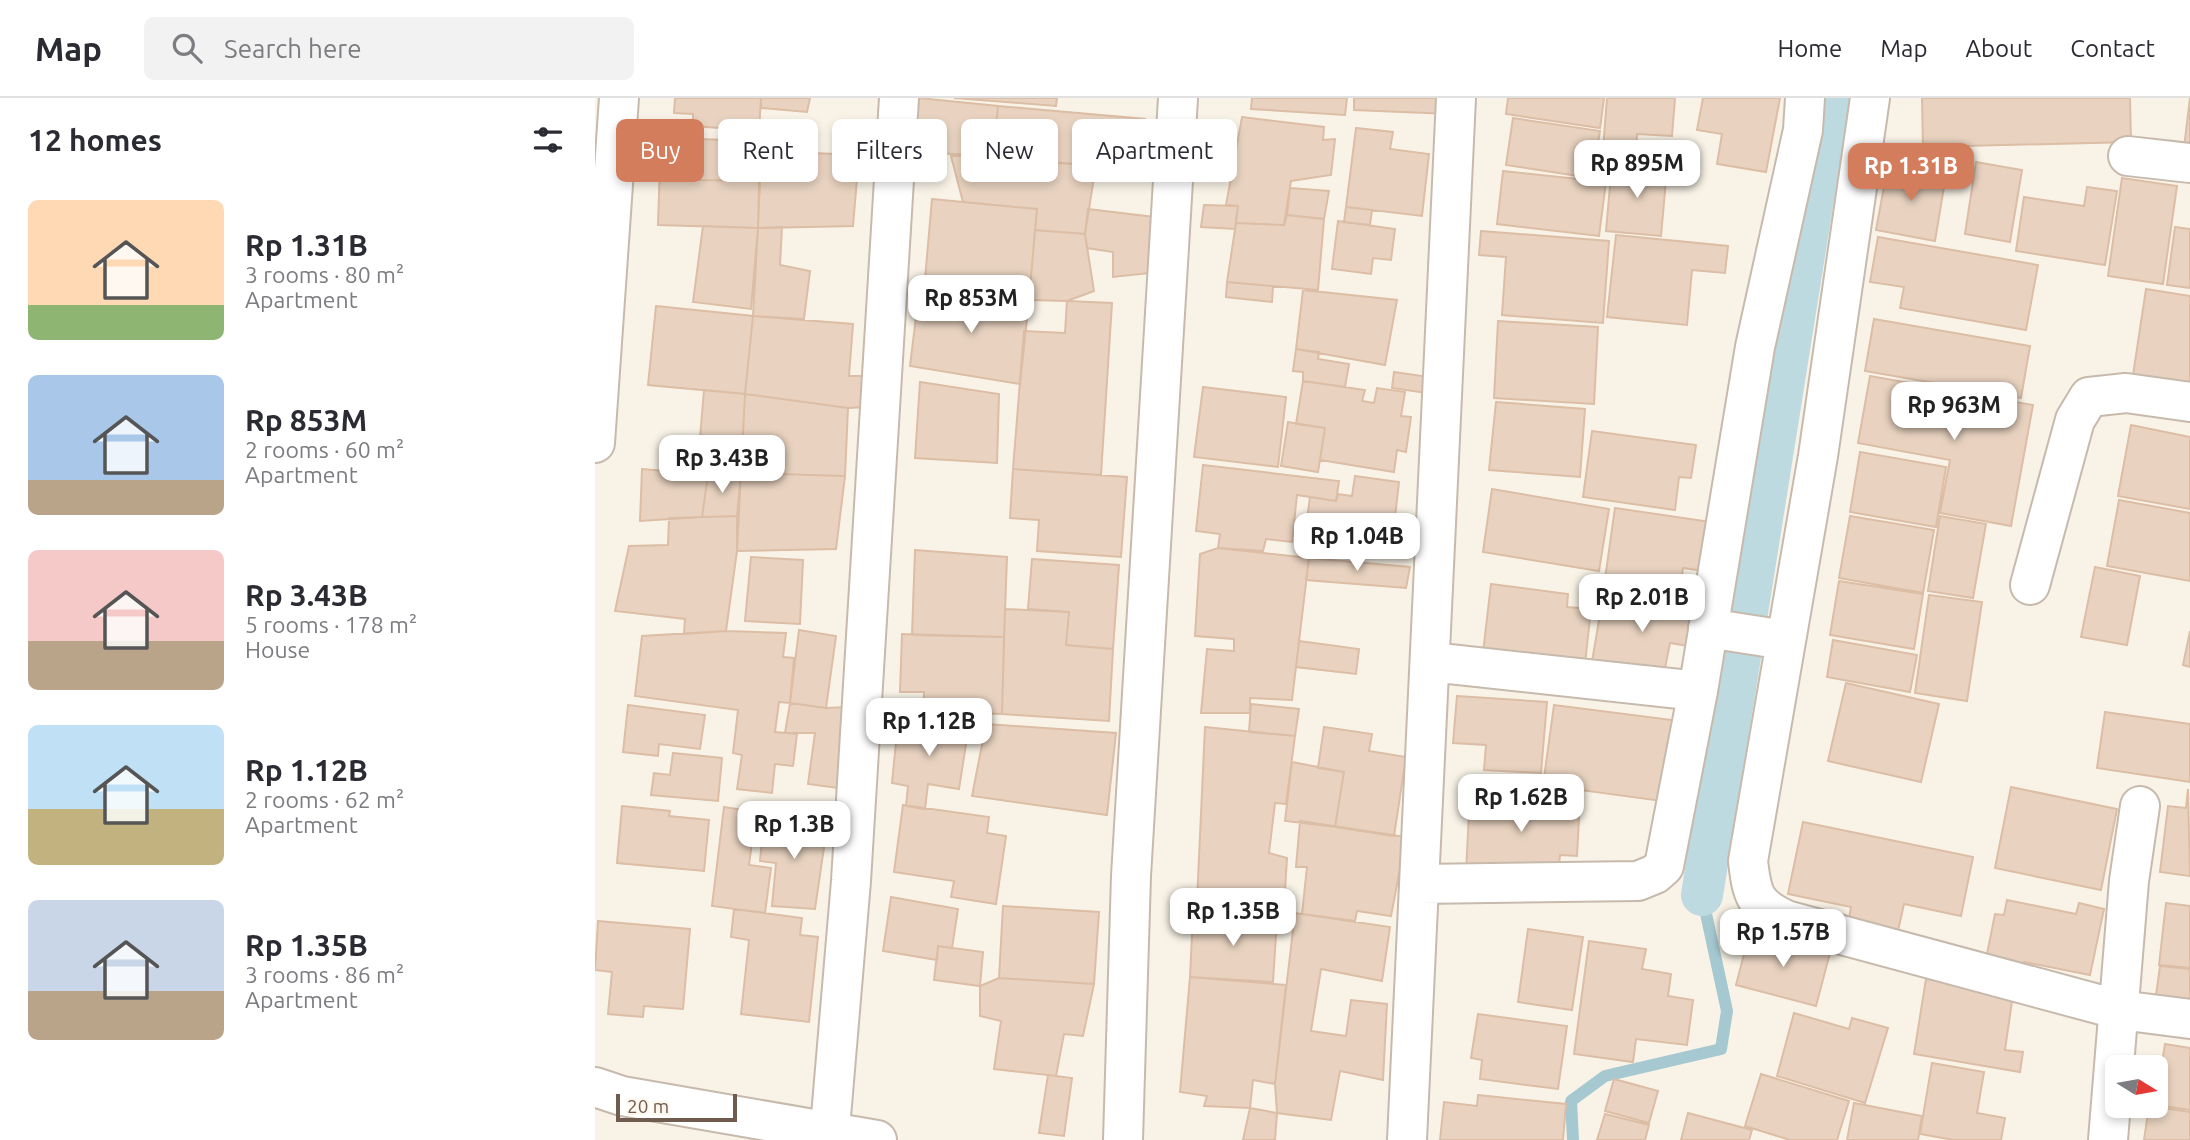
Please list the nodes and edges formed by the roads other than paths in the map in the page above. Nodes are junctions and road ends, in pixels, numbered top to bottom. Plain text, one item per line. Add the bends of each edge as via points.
1 (619, 98) edge
2 (899, 98) edge
3 (1178, 98) edge
4 (1456, 98) edge
5 (1805, 98) edge
6 (1870, 98) edge
7 (2128, 156) dead end
8 (2190, 163) edge
9 (2190, 402) edge
10 (595, 443) edge
11 (2030, 585) dead end
12 (1712, 629) junction
13 (1775, 638) junction
14 (1431, 662) junction
15 (1698, 691) junction
16 (2140, 806) dead end
17 (1420, 884) junction
18 (2120, 1010) junction
19 (2190, 1019) edge
20 (595, 1087) edge
21 (830, 1136) edge
22 (877, 1140) edge
23 (1123, 1140) edge
24 (1407, 1140) edge
25 (2108, 1140) edge

1 - 10 street
2 - 21 street via 851,881
3 - 23 street via 1131,876
4 - 14 street
5 - 12 street via 1803,130 1755,347
6 - 13 street via 1818,456
7 - 8 street
9 - 11 street via 2126,393 2089,397 2075,420
12 - 13 street
12 - 15 street
13 - 18 street via 1748,861 1751,891 1765,911
14 - 15 street
14 - 17 street
15 - 17 street via 1668,854 1655,874 1638,881
16 - 18 street via 2129,881
17 - 24 street
18 - 19 street
18 - 25 street
20 - 21 street
21 - 22 street

